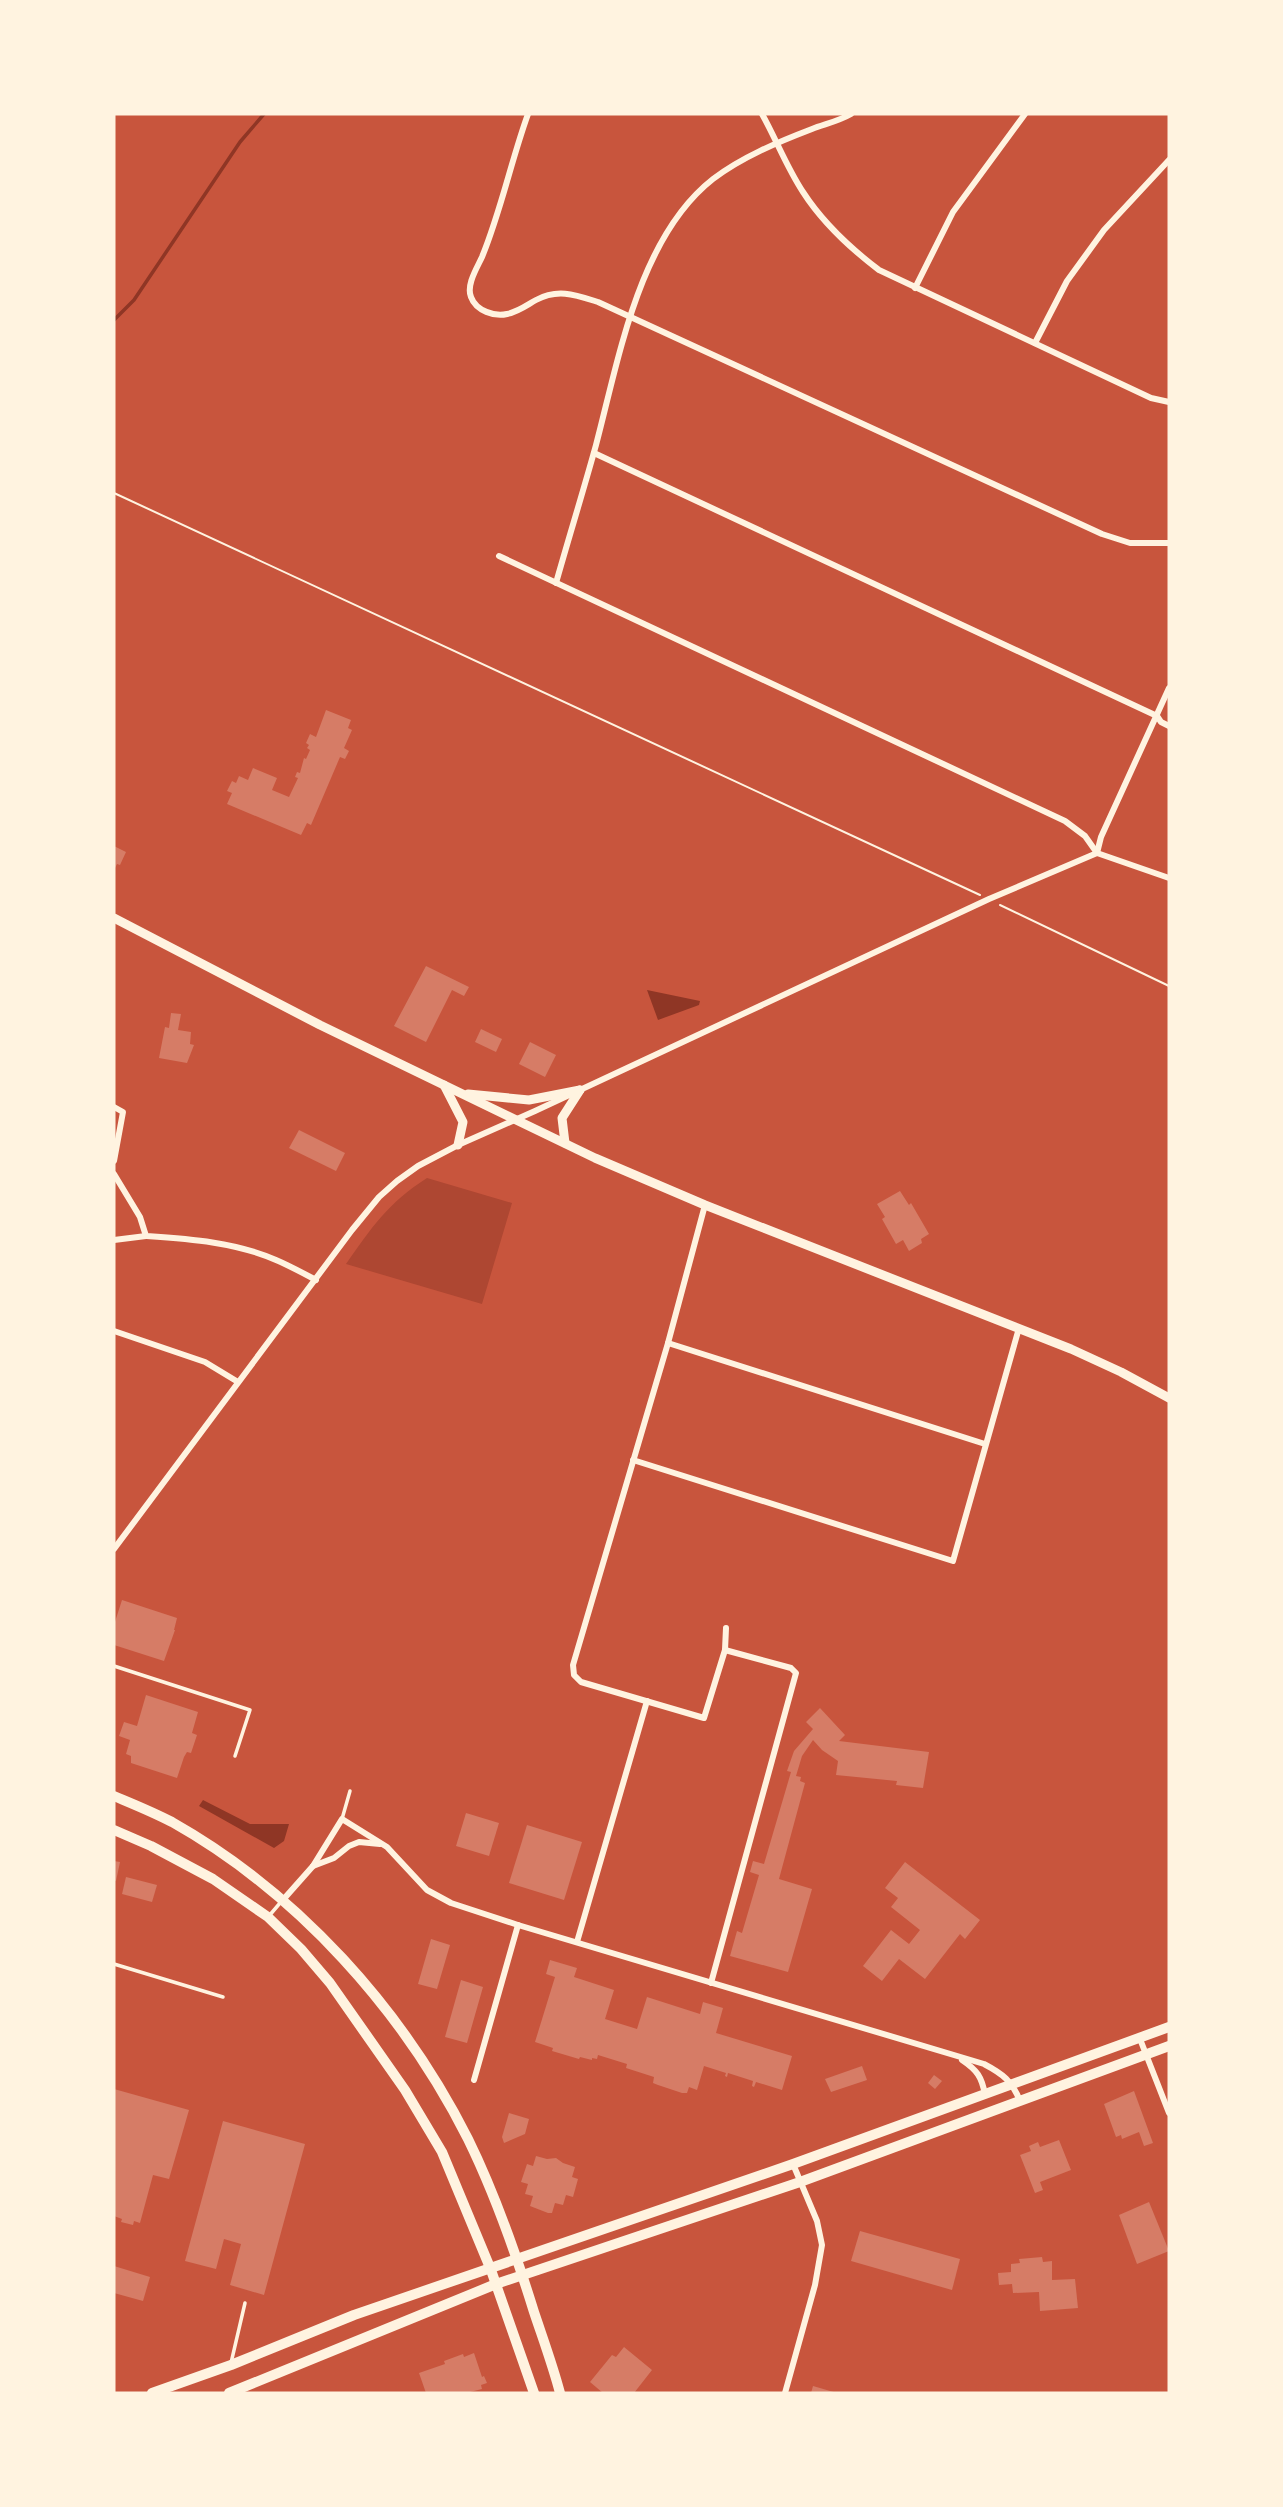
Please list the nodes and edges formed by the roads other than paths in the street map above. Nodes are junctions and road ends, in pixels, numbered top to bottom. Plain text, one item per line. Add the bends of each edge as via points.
1 (528, 114) edge
2 (762, 114) edge
3 (851, 114) edge
4 (1025, 114) edge
5 (777, 142) junction
6 (1169, 160) edge
7 (915, 288) junction
8 (630, 315) junction
9 (1035, 343) junction
10 (1169, 402) edge
11 (594, 453) junction
12 (1169, 543) edge
13 (499, 556) dead end
14 (556, 583) junction
15 (1169, 688) edge
16 (1157, 716) junction
17 (1169, 726) edge
18 (1097, 853) junction
19 (1169, 878) edge
20 (114, 918) edge
21 (444, 1085) junction
22 (580, 1090) junction
23 (459, 1092) junction
24 (114, 1107) edge
25 (516, 1120) junction
26 (565, 1143) junction
27 (458, 1144) junction
28 (114, 1161) edge
29 (114, 1174) edge
30 (705, 1205) junction
31 (146, 1236) junction
32 (114, 1240) edge
33 (316, 1280) junction
34 (1019, 1328) junction
35 (114, 1331) edge
36 (668, 1343) junction
37 (238, 1382) junction
38 (1169, 1398) edge
39 (985, 1444) junction
40 (633, 1461) junction
41 (114, 1549) edge
42 (726, 1628) dead end
43 (725, 1650) junction
44 (114, 1667) edge
45 (647, 1700) junction
46 (235, 1756) dead end
47 (350, 1791) dead end
48 (114, 1796) edge
49 (342, 1819) junction
50 (114, 1830) edge
51 (382, 1844) junction
52 (313, 1866) junction
53 (282, 1902) junction
54 (268, 1917) junction
55 (517, 1925) junction
56 (577, 1942) junction
57 (114, 1964) edge
58 (711, 1983) junction
59 (223, 1997) dead end
60 (1169, 2027) edge
61 (1140, 2039) junction
62 (1169, 2046) edge
63 (954, 2055) junction
64 (1147, 2055) junction
65 (474, 2080) dead end
66 (1014, 2084) junction
67 (985, 2095) junction
68 (1020, 2101) junction
69 (1169, 2113) edge
70 (793, 2164) junction
71 (800, 2182) junction
72 (517, 2260) junction
73 (491, 2270) junction
74 (522, 2275) junction
75 (496, 2284) junction
76 (245, 2303) dead end
77 (231, 2365) junction
78 (152, 2393) edge
79 (229, 2393) edge
80 (534, 2393) edge
81 (560, 2393) edge
82 (785, 2393) edge

1 - 8 street via 493,229 471,283 471,297 490,314 507,315 559,292
2 - 5 street
3 - 5 street
4 - 7 street via 953,212
5 - 7 street via 802,190 849,247 879,270
5 - 8 street via 714,178 689,200 661,241
6 - 9 street via 1104,230 1067,281
7 - 9 street
8 - 11 street
8 - 12 street via 1102,534 1130,543
9 - 10 street via 1151,398
11 - 14 street
11 - 16 street
13 - 14 street
14 - 18 street via 1065,821 1085,836
15 - 16 street
16 - 17 street
16 - 18 street
18 - 19 street
18 - 22 street
20 - 21 main road
21 - 23 main road
21 - 27 main road via 463,1122
22 - 23 main road via 529,1100
22 - 25 street
22 - 26 main road via 562,1118
23 - 25 main road
24 - 28 street via 123,1112
25 - 26 main road
25 - 27 street
26 - 30 main road
27 - 33 street via 418,1166 379,1197
29 - 31 street
30 - 34 main road
30 - 36 street
31 - 32 street
31 - 33 street via 196,1239 242,1249 275,1259
33 - 37 street
34 - 38 main road
34 - 39 street
35 - 37 street via 205,1362
36 - 39 street
36 - 40 street
37 - 41 street
39 - 40 street via 953,1561
40 - 45 street via 573,1675 581,1682
42 - 43 street
43 - 45 street via 704,1718
43 - 58 street via 796,1673
44 - 46 lane via 250,1710
45 - 56 street
47 - 49 lane
48 - 53 highway via 171,1821 233,1861
49 - 51 street
49 - 52 street
50 - 54 highway via 213,1879
51 - 52 street via 359,1842
51 - 55 street via 427,1890
52 - 53 street
53 - 54 lane
53 - 72 highway via 315,1928 353,1969 428,2071 468,2140
54 - 73 highway via 330,1983 405,2090 442,2152
55 - 56 street
55 - 65 street
56 - 58 street
57 - 59 lane
58 - 63 street
60 - 61 main road
61 - 64 street
61 - 66 main road
62 - 64 main road
63 - 66 street via 984,2064
63 - 67 street via 976,2069
64 - 68 main road
64 - 69 street
66 - 67 main road
66 - 68 street
67 - 70 main road
68 - 71 main road
70 - 71 street
70 - 72 main road
71 - 74 main road
71 - 82 street via 822,2245
72 - 73 main road
72 - 74 highway
73 - 75 highway
73 - 77 main road via 354,2315
74 - 75 main road
74 - 81 highway
75 - 79 main road
75 - 80 highway
76 - 77 lane
77 - 78 main road

